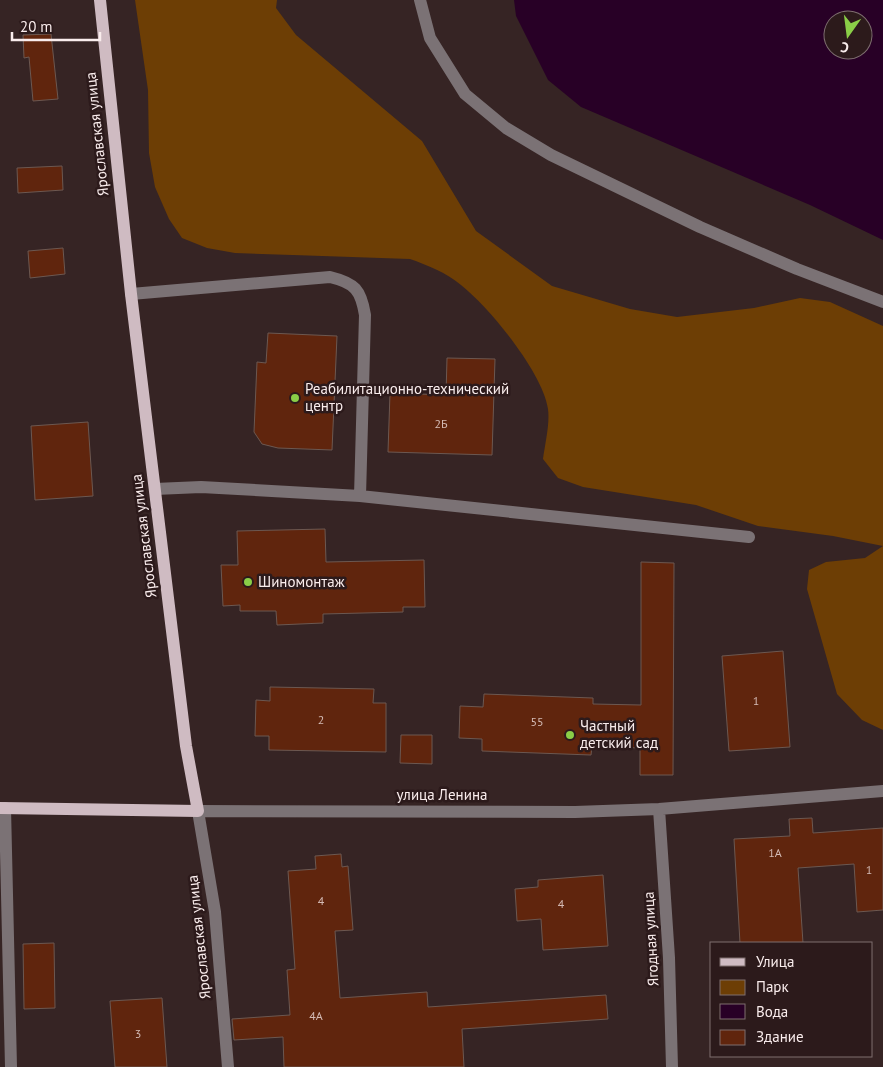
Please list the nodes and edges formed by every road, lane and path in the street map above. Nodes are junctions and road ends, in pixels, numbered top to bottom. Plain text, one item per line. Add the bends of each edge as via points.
1 (100, 0) edge
2 (420, 0) edge
3 (131, 294) junction
4 (883, 302) edge
5 (155, 489) junction
6 (360, 496) junction
7 (750, 538) dead end
8 (883, 791) edge
9 (3, 808) edge
10 (659, 809) junction
11 (198, 811) junction
12 (12, 1067) edge
13 (228, 1067) edge
14 (672, 1067) edge

1 - 3 main road, Ярославская улица
2 - 4 street via 430,38 465,94 506,128 551,155 700,227
3 - 5 main road, Ярославская улица
3 - 6 street via 330,277 355,287 363,299 365,315
5 - 6 street via 201,487
5 - 11 main road, Ярославская улица via 186,746
6 - 7 street
8 - 10 street, улица Ленина
9 - 11 main road, улица Ленина
9 - 12 street
10 - 11 street, улица Ленина via 575,812
10 - 14 street, Ягодная улица
11 - 13 street, Ярославская улица via 214,905

